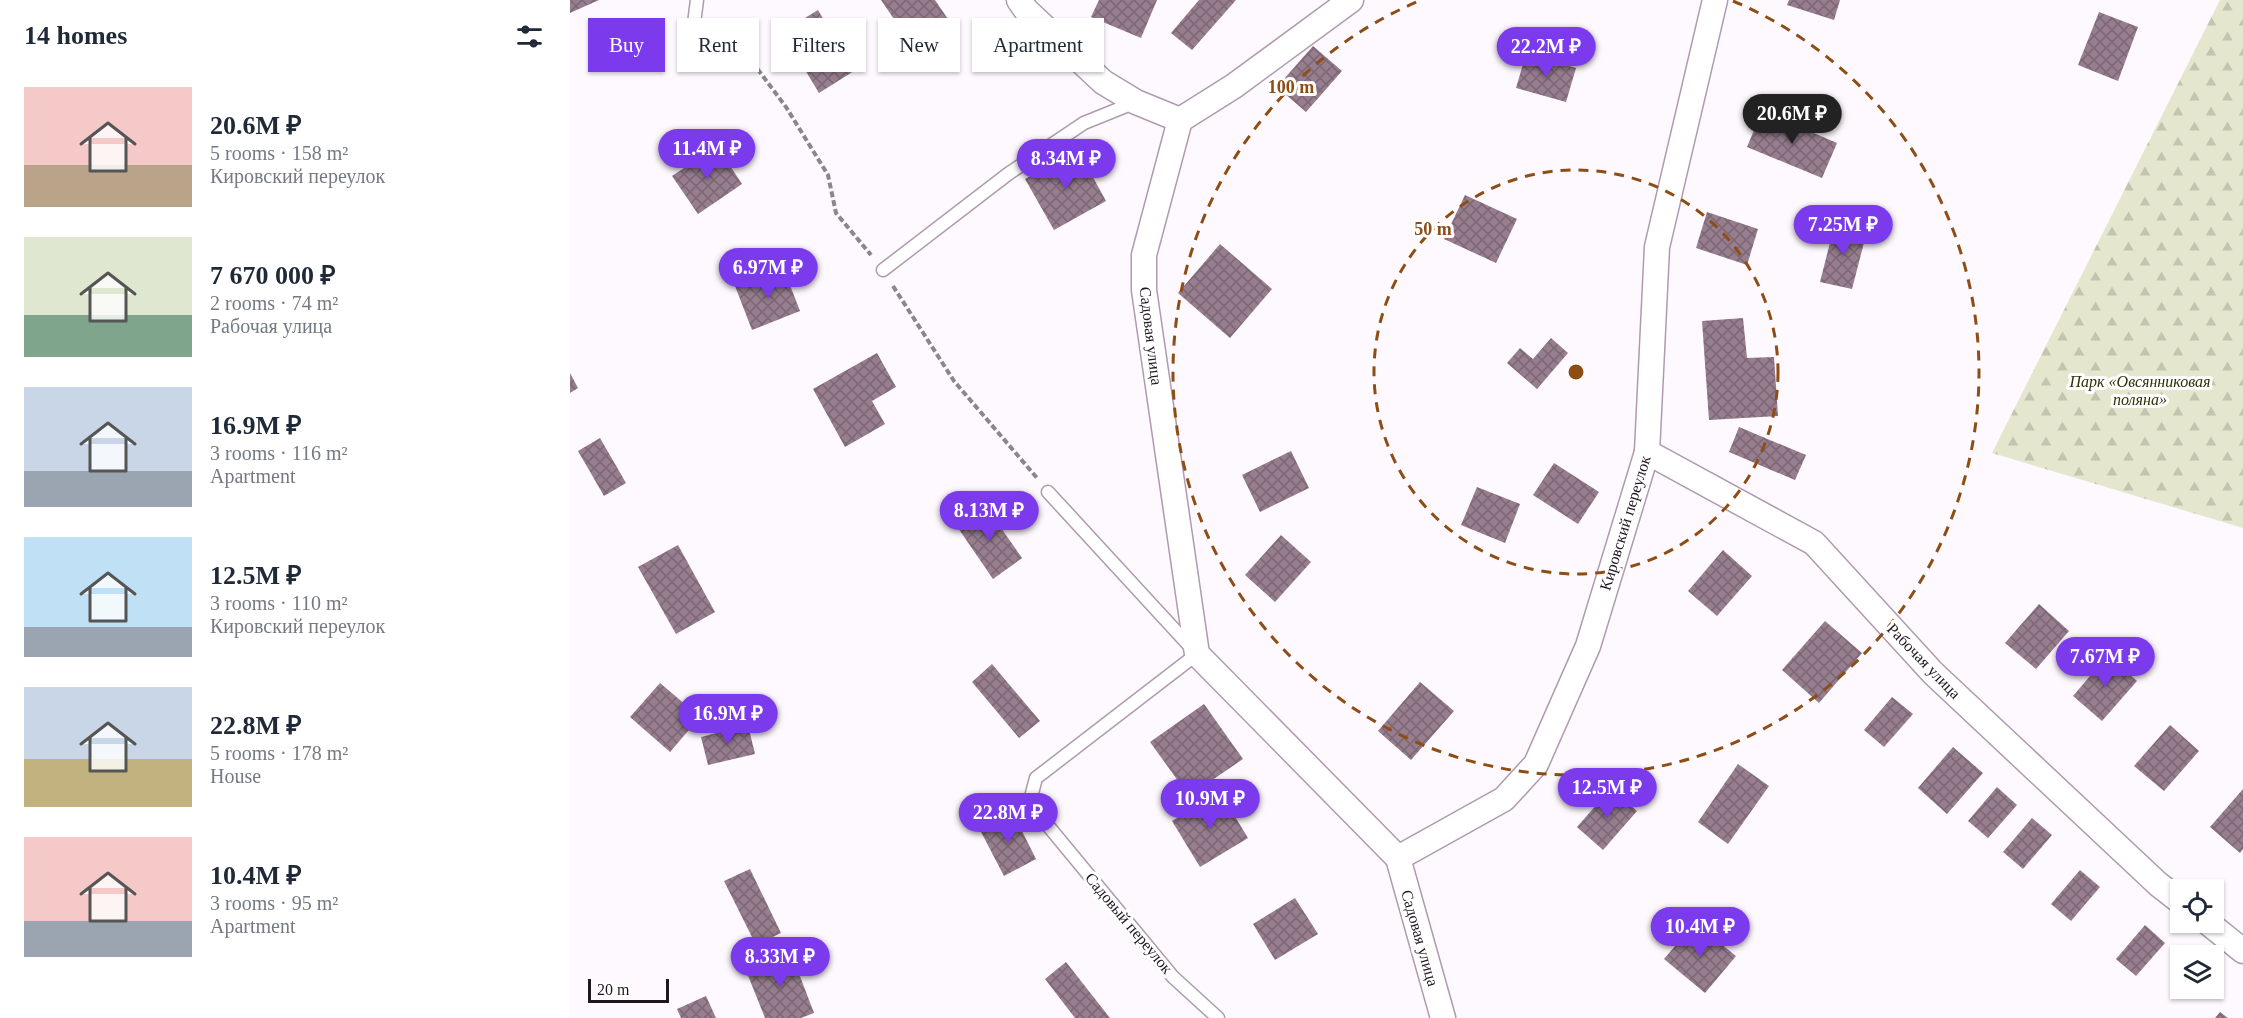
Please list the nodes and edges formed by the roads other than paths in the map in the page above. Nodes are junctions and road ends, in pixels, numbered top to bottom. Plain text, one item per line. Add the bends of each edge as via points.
1 (1019, 0) edge
2 (1352, 0) edge
3 (1714, 0) edge
4 (1136, 102) junction
5 (1180, 120) junction
6 (883, 270) road end
7 (1647, 452) junction
8 (1048, 492) road end
9 (1197, 654) junction
10 (1398, 858) junction
11 (2170, 893) edge
12 (2221, 933) edge
13 (2243, 951) edge
14 (1218, 1018) edge
15 (1443, 1018) edge

1 - 4 street via 1103,82
2 - 5 street via 1234,86
3 - 7 street, Кировский переулок via 1657,247
4 - 5 street
4 - 6 lane via 1084,123 1008,174
5 - 9 street, Садовая улица via 1144,255 1144,290
7 - 10 street, Кировский переулок via 1588,646 1536,764 1504,799
7 - 11 street, Рабочая улица via 1814,543 1933,673
8 - 9 lane
9 - 10 street
9 - 14 lane, Садовый переулок via 1036,778 1031,797 1040,816 1173,977
10 - 15 street, Садовая улица
12 - 13 street

